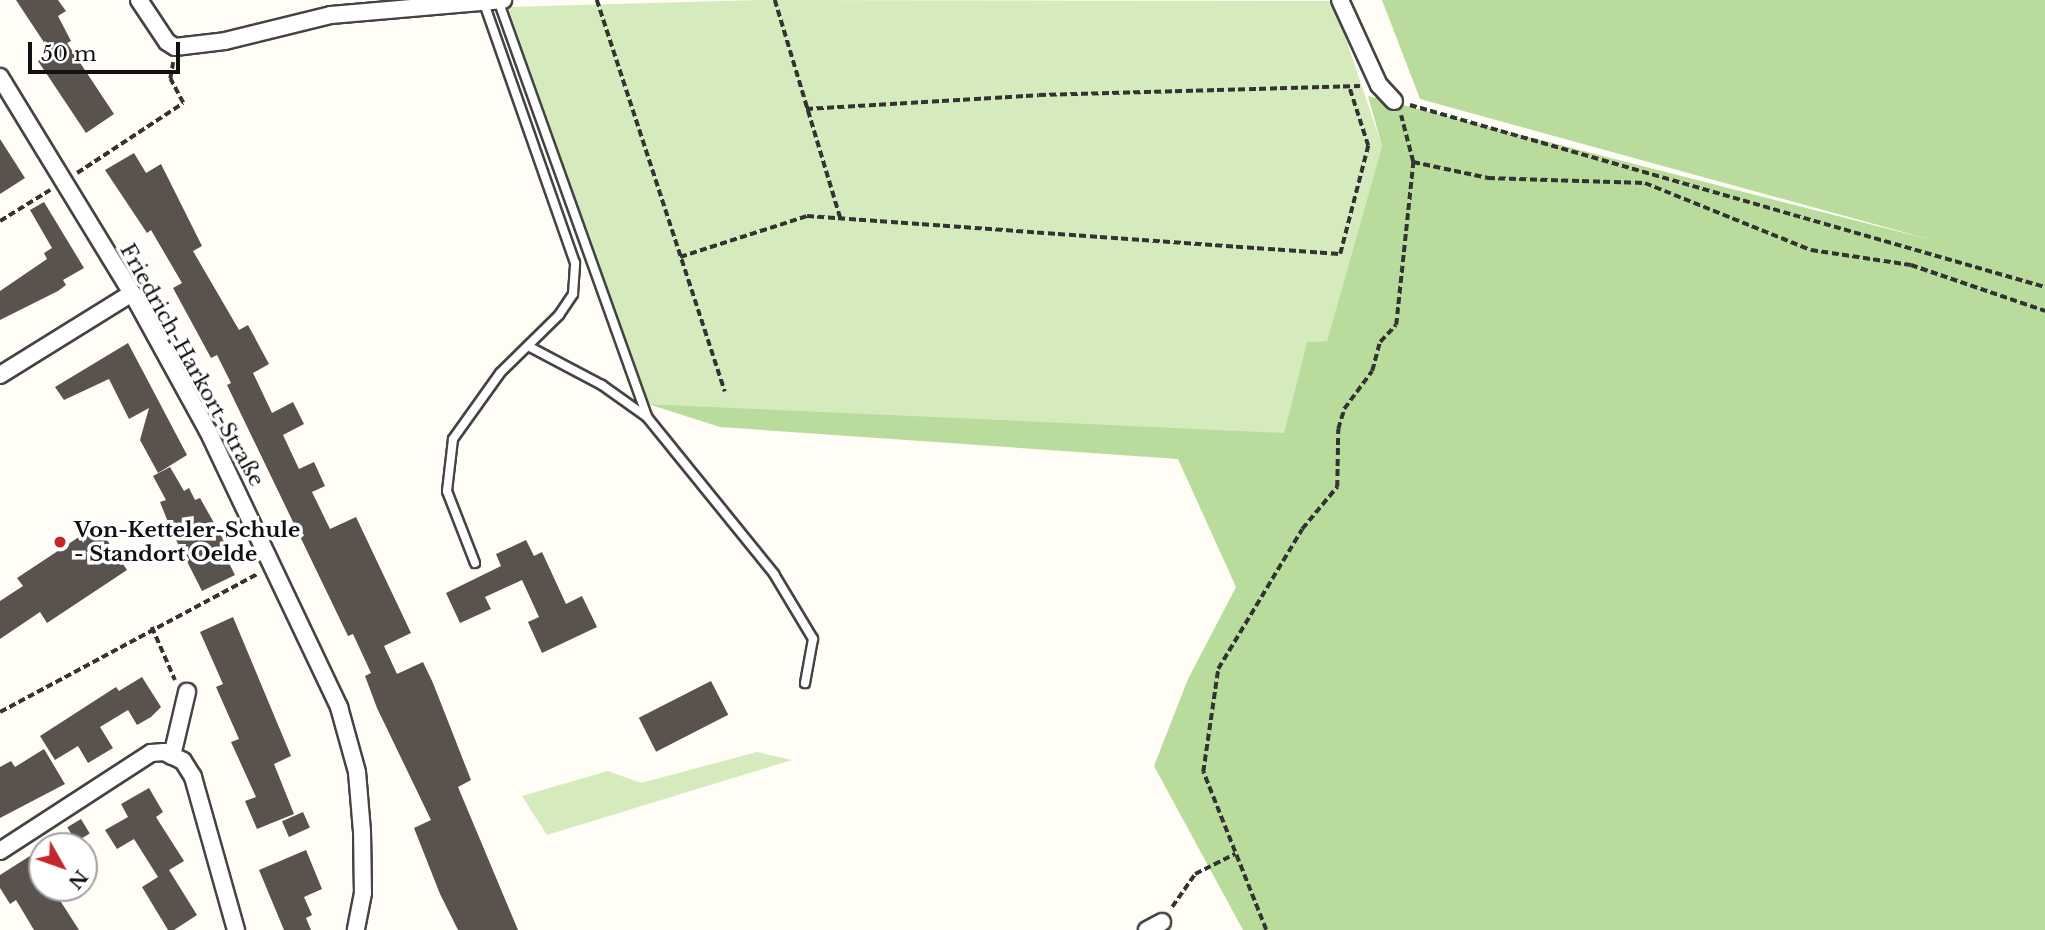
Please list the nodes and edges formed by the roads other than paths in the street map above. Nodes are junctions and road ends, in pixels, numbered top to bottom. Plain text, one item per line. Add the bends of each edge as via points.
1 (139, 0) edge
2 (503, 0) edge
3 (1340, 0) edge
4 (490, 1) edge
5 (0, 77) edge
6 (1394, 101) road end
7 (132, 293) junction
8 (528, 346) junction
9 (0, 375) edge
10 (647, 417) junction
11 (475, 563) dead end
12 (805, 683) dead end
13 (187, 692) road end
14 (172, 755) junction
15 (0, 851) edge
16 (1162, 922) road end
17 (236, 930) edge
18 (356, 930) edge
19 (1147, 930) edge

1 - 4 street via 175,47 225,41 331,15
2 - 4 street
3 - 6 street via 1379,85
4 - 8 lane via 575,263 573,294
4 - 10 lane
5 - 7 street, Friedrich-Harkort-Straße
7 - 9 street
7 - 18 street, Friedrich-Harkort-Straße via 275,565 339,707 357,772 363,893
8 - 10 lane via 602,385
8 - 11 lane via 500,373 453,439 447,491
10 - 12 lane via 774,574 813,639
13 - 14 street
14 - 15 street via 150,753
14 - 17 street via 183,761 193,777
16 - 19 street

